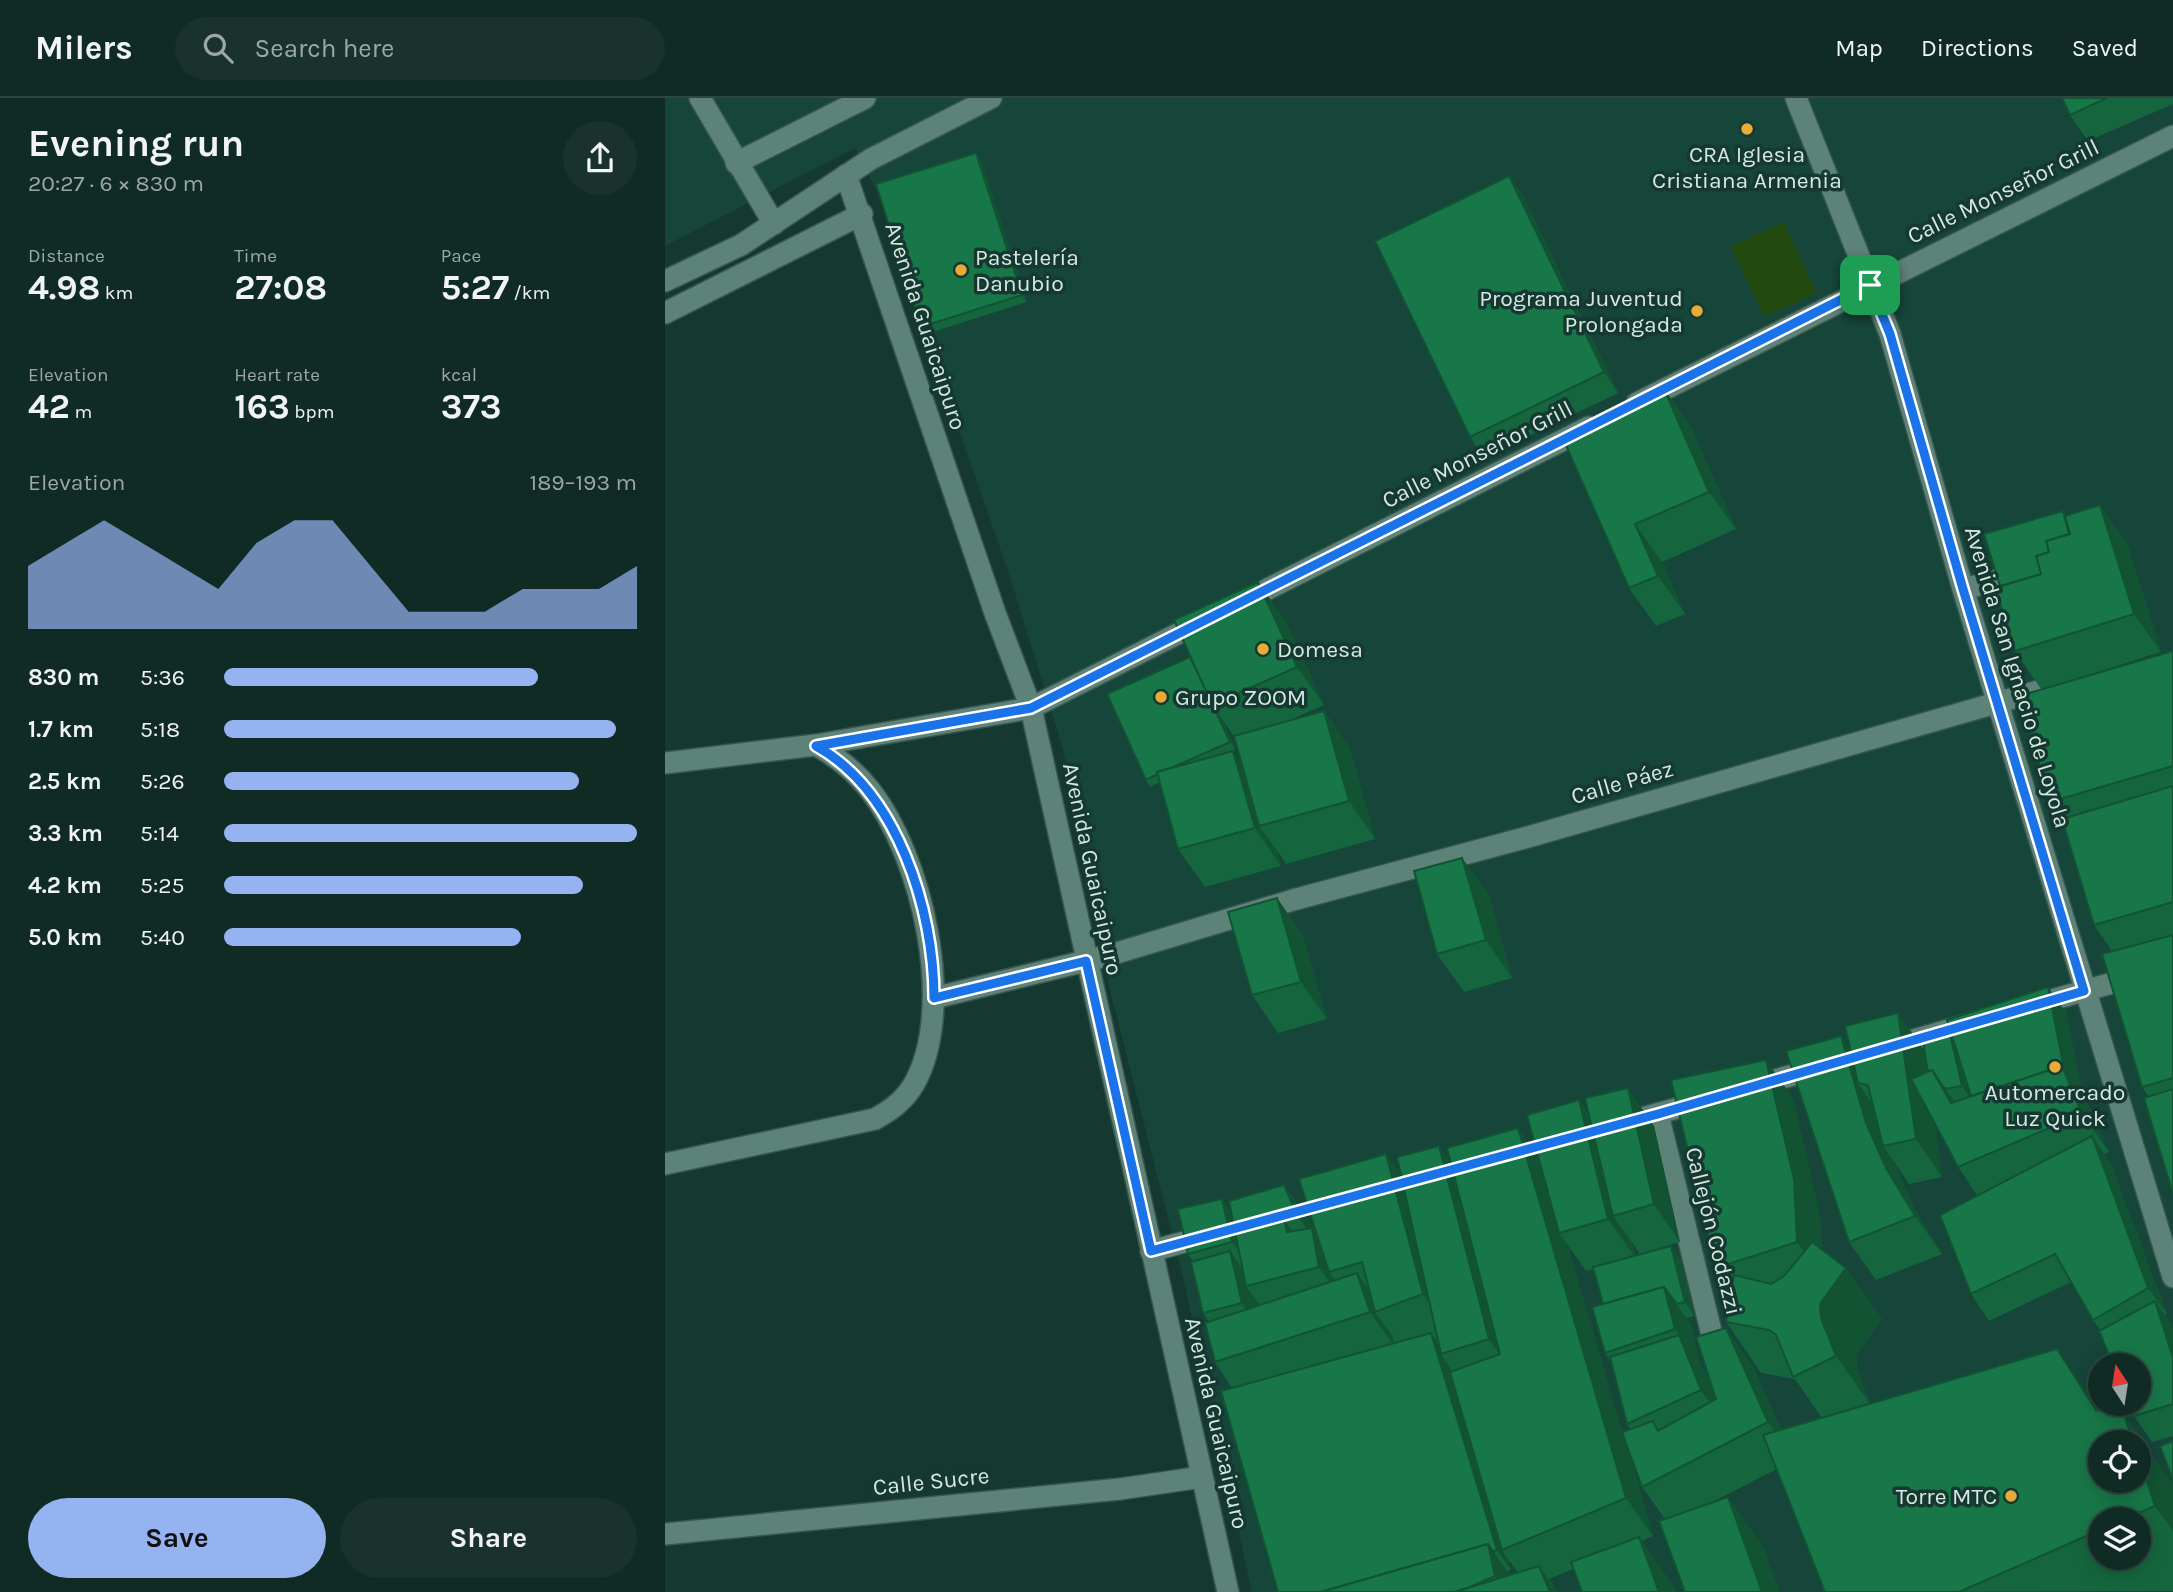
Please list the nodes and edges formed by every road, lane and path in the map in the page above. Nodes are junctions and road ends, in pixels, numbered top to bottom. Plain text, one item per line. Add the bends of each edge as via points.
1 (700, 98) edge
2 (865, 98) edge
3 (991, 98) edge
4 (1796, 98) edge
5 (2173, 136) edge
6 (736, 163) junction
7 (846, 175) junction
8 (862, 214) junction
9 (773, 225) junction
10 (665, 281) edge
11 (1870, 285) junction
12 (665, 313) edge
13 (2002, 579) edge
14 (1963, 589) junction
15 (2067, 684) edge
16 (1999, 703) junction
17 (1031, 708) junction
18 (816, 746) junction
19 (665, 763) edge
20 (1086, 961) junction
21 (2173, 966) edge
22 (2084, 991) junction
23 (934, 998) junction
24 (1869, 1053) edge
25 (1842, 1060) edge
26 (1658, 1114) junction
27 (1606, 1128) edge
28 (665, 1164) edge
29 (1237, 1228) edge
30 (1151, 1251) junction
31 (2173, 1277) edge
32 (1718, 1360) edge
33 (1202, 1477) junction
34 (665, 1534) edge
35 (1228, 1592) edge

1 - 6 street
2 - 6 street
3 - 7 street
4 - 11 street, Avenida San Ignacio de Loyola
5 - 11 street, Calle Monseñor Grill
6 - 9 street
7 - 8 street, Avenida Guaicaipuro
7 - 9 street
8 - 12 street
8 - 17 street, Avenida Guaicaipuro via 943,463
9 - 10 street
11 - 14 street, Avenida San Ignacio de Loyola via 1890,334
11 - 17 street, Calle Monseñor Grill
13 - 14 street
14 - 16 street, Avenida San Ignacio de Loyola
15 - 16 street, Calle Páez
16 - 20 street, Calle Páez
16 - 22 street, Avenida San Ignacio de Loyola
17 - 18 street, Calle Monseñor Grill
17 - 20 street, Avenida Guaicaipuro
18 - 19 street, Calle Monseñor Grill
18 - 23 street via 842,760 871,791 899,840 924,919
20 - 23 street, Calle Páez
20 - 30 street, Avenida Guaicaipuro
21 - 22 street
22 - 24 street
22 - 31 street, Avenida San Ignacio de Loyola
23 - 28 street via 922,1065 898,1105 875,1119
25 - 26 street
26 - 27 street
26 - 32 street, Callejón Codazzi
29 - 30 street
30 - 33 street, Avenida Guaicaipuro
33 - 34 street, Calle Sucre
33 - 35 street, Avenida Guaicaipuro

